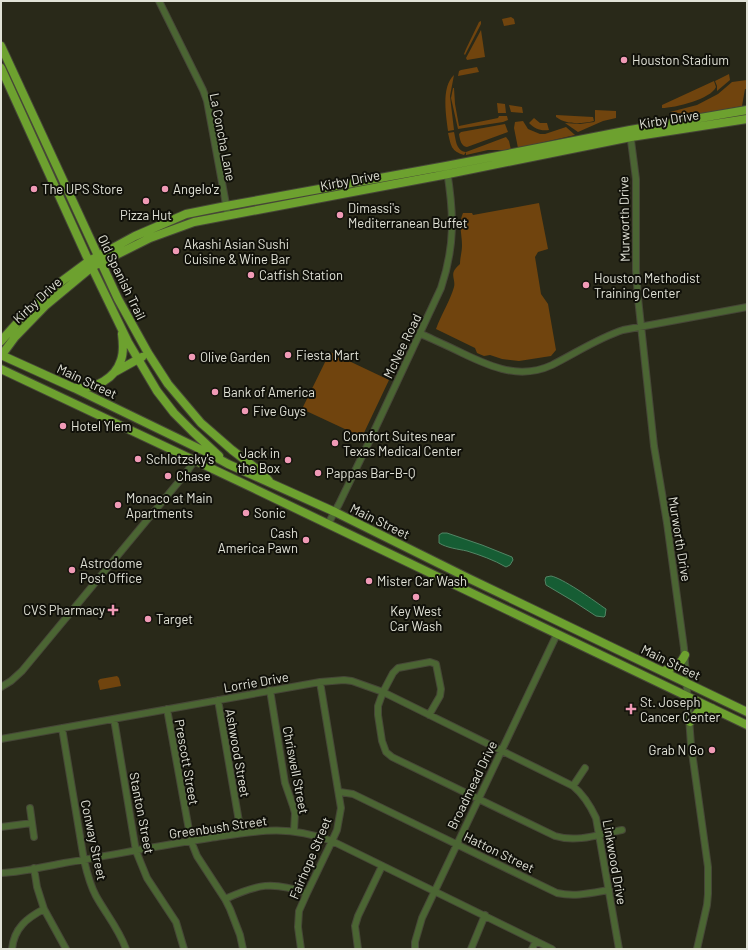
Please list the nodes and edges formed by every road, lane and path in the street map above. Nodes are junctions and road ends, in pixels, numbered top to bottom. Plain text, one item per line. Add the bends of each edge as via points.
1 (159, 1) edge
2 (1, 46) edge
3 (1, 68) edge
4 (21, 90) junction
5 (13, 94) junction
6 (747, 110) edge
7 (747, 119) edge
8 (713, 120) junction
9 (31, 121) junction
10 (630, 134) junction
11 (49, 161) junction
12 (447, 170) junction
13 (292, 198) junction
14 (226, 206) junction
15 (77, 210) junction
16 (68, 214) junction
17 (228, 214) junction
18 (100, 259) junction
19 (90, 264) junction
20 (38, 307) junction
21 (747, 307) edge
22 (120, 326) junction
23 (641, 326) junction
24 (421, 334) junction
25 (1, 342) edge
26 (148, 353) junction
27 (1, 355) edge
28 (138, 360) junction
29 (1, 369) edge
30 (112, 374) junction
31 (74, 388) junction
32 (201, 423) junction
33 (192, 432) junction
34 (200, 449) junction
35 (195, 460) junction
36 (228, 464) junction
37 (271, 483) junction
38 (255, 489) junction
39 (334, 512) junction
40 (328, 524) junction
41 (468, 578) junction
42 (462, 588) junction
43 (515, 600) junction
44 (510, 611) junction
45 (563, 623) junction
46 (557, 634) junction
47 (685, 655) junction
48 (663, 671) junction
49 (320, 682) junction
50 (687, 683) junction
51 (1, 687) edge
52 (270, 690) junction
53 (383, 692) junction
54 (688, 697) junction
55 (218, 700) junction
56 (712, 708) junction
57 (167, 709) junction
58 (747, 712) edge
59 (429, 715) junction
60 (114, 719) junction
61 (690, 722) junction
62 (747, 725) edge
63 (62, 728) junction
64 (1, 739) edge
65 (501, 751) junction
66 (585, 768) dead end
67 (573, 786) junction
68 (340, 792) junction
69 (478, 798) junction
70 (30, 808) dead end
71 (32, 823) junction
72 (1, 828) edge
73 (622, 830) dead end
74 (294, 831) junction
75 (241, 833) junction
76 (599, 835) junction
77 (34, 837) dead end
78 (191, 841) junction
79 (332, 841) junction
80 (456, 844) junction
81 (136, 850) junction
82 (84, 860) junction
83 (382, 866) junction
84 (34, 868) junction
85 (1, 873) edge
86 (609, 890) junction
87 (434, 891) junction
88 (307, 893) junction
89 (225, 899) junction
90 (44, 909) junction
91 (485, 915) junction
92 (536, 941) junction
93 (12, 949) edge
94 (66, 949) edge
95 (126, 949) edge
96 (184, 949) edge
97 (243, 949) edge
98 (301, 949) edge
99 (358, 949) edge
100 (415, 949) edge
101 (471, 949) edge
102 (532, 949) edge
103 (552, 949) edge
104 (619, 949) edge
105 (697, 949) edge

1 - 14 street, La Concha Lane via 204,90
2 - 4 main road, Old Spanish Trail
3 - 5 main road, Old Spanish Trail
4 - 5 main road
4 - 9 main road, Old Spanish Trail
5 - 9 main road, Old Spanish Trail
6 - 8 main road, Kirby Drive
7 - 8 main road, Kirby Drive
8 - 10 main road, Kirby Drive
9 - 11 main road, Old Spanish Trail
10 - 12 main road, Kirby Drive
10 - 23 street, Murworth Drive via 636,179 636,270
11 - 15 main road, Old Spanish Trail
11 - 16 main road, Old Spanish Trail
12 - 13 main road, Kirby Drive
12 - 24 street, McNee Road via 453,223 450,253 441,288
13 - 14 main road, Kirby Drive
13 - 17 main road, Kirby Drive
14 - 17 street, La Concha Lane
14 - 18 main road, Kirby Drive via 186,214 135,236
15 - 16 main road
15 - 18 main road, Old Spanish Trail
16 - 19 main road, Old Spanish Trail
17 - 18 main road, Kirby Drive via 173,229
18 - 19 main road, Kirby Drive
18 - 26 main road, Old Spanish Trail via 118,299
19 - 20 main road, Kirby Drive
19 - 22 main road, Old Spanish Trail
20 - 25 main road, Kirby Drive via 10,330
20 - 27 main road, Kirby Drive
21 - 23 street
22 - 28 main road, Old Spanish Trail
22 - 30 main road via 123,343 121,359
23 - 24 street via 611,334 552,365 528,372 500,369
23 - 47 street, Murworth Drive via 654,446
24 - 39 street, McNee Road
26 - 28 main road
26 - 32 main road, Old Spanish Trail via 168,384
27 - 31 main road, Main Street
28 - 30 main road
28 - 33 main road, Old Spanish Trail via 157,391
29 - 35 main road, Main Street
30 - 31 main road via 95,386
31 - 34 main road, Main Street
32 - 33 main road
32 - 37 main road, Old Spanish Trail
33 - 36 main road, Old Spanish Trail
34 - 35 main road
34 - 36 main road, Main Street
35 - 38 main road, Main Street
35 - 51 street via 22,671
36 - 37 main road, Main Street
36 - 38 main road, Old Spanish Trail
37 - 39 main road, Main Street
38 - 40 main road, Main Street
39 - 40 street, McNee Road
39 - 41 main road, Main Street
40 - 42 main road, Main Street
41 - 42 main road
41 - 43 main road, Main Street
42 - 44 main road, Main Street
43 - 44 main road
43 - 45 main road, Main Street
44 - 46 main road, Main Street
45 - 46 main road
45 - 48 main road, Main Street
46 - 54 main road, Main Street
46 - 65 street, Broadmead Drive
47 - 48 main road via 678,665
47 - 50 street, Murworth Drive
48 - 50 main road, Main Street
49 - 52 street, Lorrie Drive
49 - 53 street, Lorrie Drive via 352,681
49 - 68 street, Fairhope Street
50 - 54 street, Murworth Drive
50 - 58 main road, Main Street
52 - 55 street, Lorrie Drive
52 - 74 street, Chriswell Street via 285,783 294,806
53 - 59 street, Lorrie Drive
53 - 59 street via 392,673 398,668 430,662 436,664 440,696
53 - 69 street via 378,715 386,752
54 - 56 main road, Main Street
54 - 61 street, Murworth Drive
55 - 57 street, Lorrie Drive
55 - 75 street, Ashwood Street
56 - 61 main road via 698,712
56 - 62 main road, Main Street
57 - 60 street, Lorrie Drive
57 - 78 street, Prescott Street
59 - 65 street, Lorrie Drive
60 - 63 street, Lorrie Drive
60 - 81 street, Stanton Street
61 - 105 street, Murworth Drive via 708,884 706,912
63 - 64 street, Lorrie Drive
63 - 82 street, Conway Street
65 - 67 street, Linkwood Drive
65 - 69 street, Broadmead Drive
66 - 67 street
67 - 76 street, Linkwood Drive via 590,805 596,818
68 - 79 street, Fairhope Street via 341,808
68 - 80 street, Hatton Street via 353,794
69 - 76 street via 555,836 578,839
69 - 80 street, Broadmead Drive
70 - 71 street
71 - 72 street
71 - 77 street
73 - 76 street
74 - 75 street, Greenbush Street via 264,830
74 - 79 street, Greenbush Street via 314,834
75 - 78 street, Greenbush Street
76 - 86 street, Linkwood Drive
78 - 81 street, Greenbush Street
78 - 89 street, Prescott Street via 197,856
79 - 83 street, Greenbush Street
79 - 88 street, Fairhope Street
80 - 86 street, Hatton Street via 557,892 584,894
80 - 87 street, Broadmead Drive
81 - 82 street, Greenbush Street
81 - 96 street, Stanton Street via 147,878 176,922
82 - 84 street, Greenbush Street
82 - 95 street, Conway Street via 94,891
83 - 87 street, Greenbush Street
83 - 99 street via 355,926
84 - 85 street, Greenbush Street
84 - 90 street
86 - 104 street, Linkwood Drive
87 - 91 street, Greenbush Street
87 - 100 street, Broadmead Drive via 418,926
88 - 89 street via 279,885 266,885 246,889
88 - 98 street, Fairhope Street via 298,919
89 - 97 street, Prescott Street
90 - 93 street via 20,927
90 - 94 street
91 - 92 street, Greenbush Street
91 - 101 street
92 - 102 street
92 - 103 street, Greenbush Street

